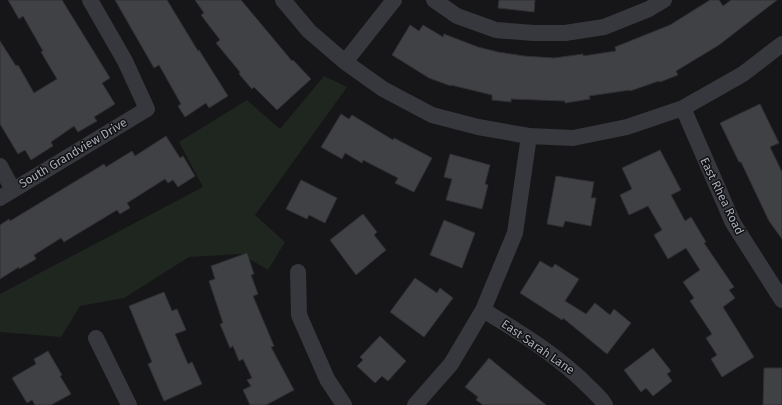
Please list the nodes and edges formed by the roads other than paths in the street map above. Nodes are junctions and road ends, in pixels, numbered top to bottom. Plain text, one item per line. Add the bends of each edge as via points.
1 (90, 0) edge
2 (284, 0) edge
3 (394, 0) edge
4 (434, 0) edge
5 (664, 0) edge
6 (782, 44) edge
7 (345, 62) junction
8 (683, 108) junction
9 (529, 136) junction
10 (0, 166) edge
11 (6, 194) edge
12 (298, 272) dead end
13 (782, 300) edge
14 (484, 310) junction
15 (96, 338) dead end
16 (128, 405) edge
17 (344, 405) edge
18 (415, 405) edge
19 (605, 405) edge

1 - 11 street, South Grandview Drive via 125,61 147,109
2 - 7 street via 309,31
3 - 7 street
4 - 5 street via 457,16 496,30 534,33 565,33 604,27 649,9
6 - 8 street via 743,74
7 - 9 street via 383,89 432,115
8 - 9 street via 627,127 574,138
8 - 13 street, East Rhea Road via 733,223
9 - 14 street via 515,233
10 - 11 street
12 - 17 street via 300,315 328,379
14 - 18 street via 451,364
14 - 19 street, East Sarah Lane via 555,357 580,378
15 - 16 street

